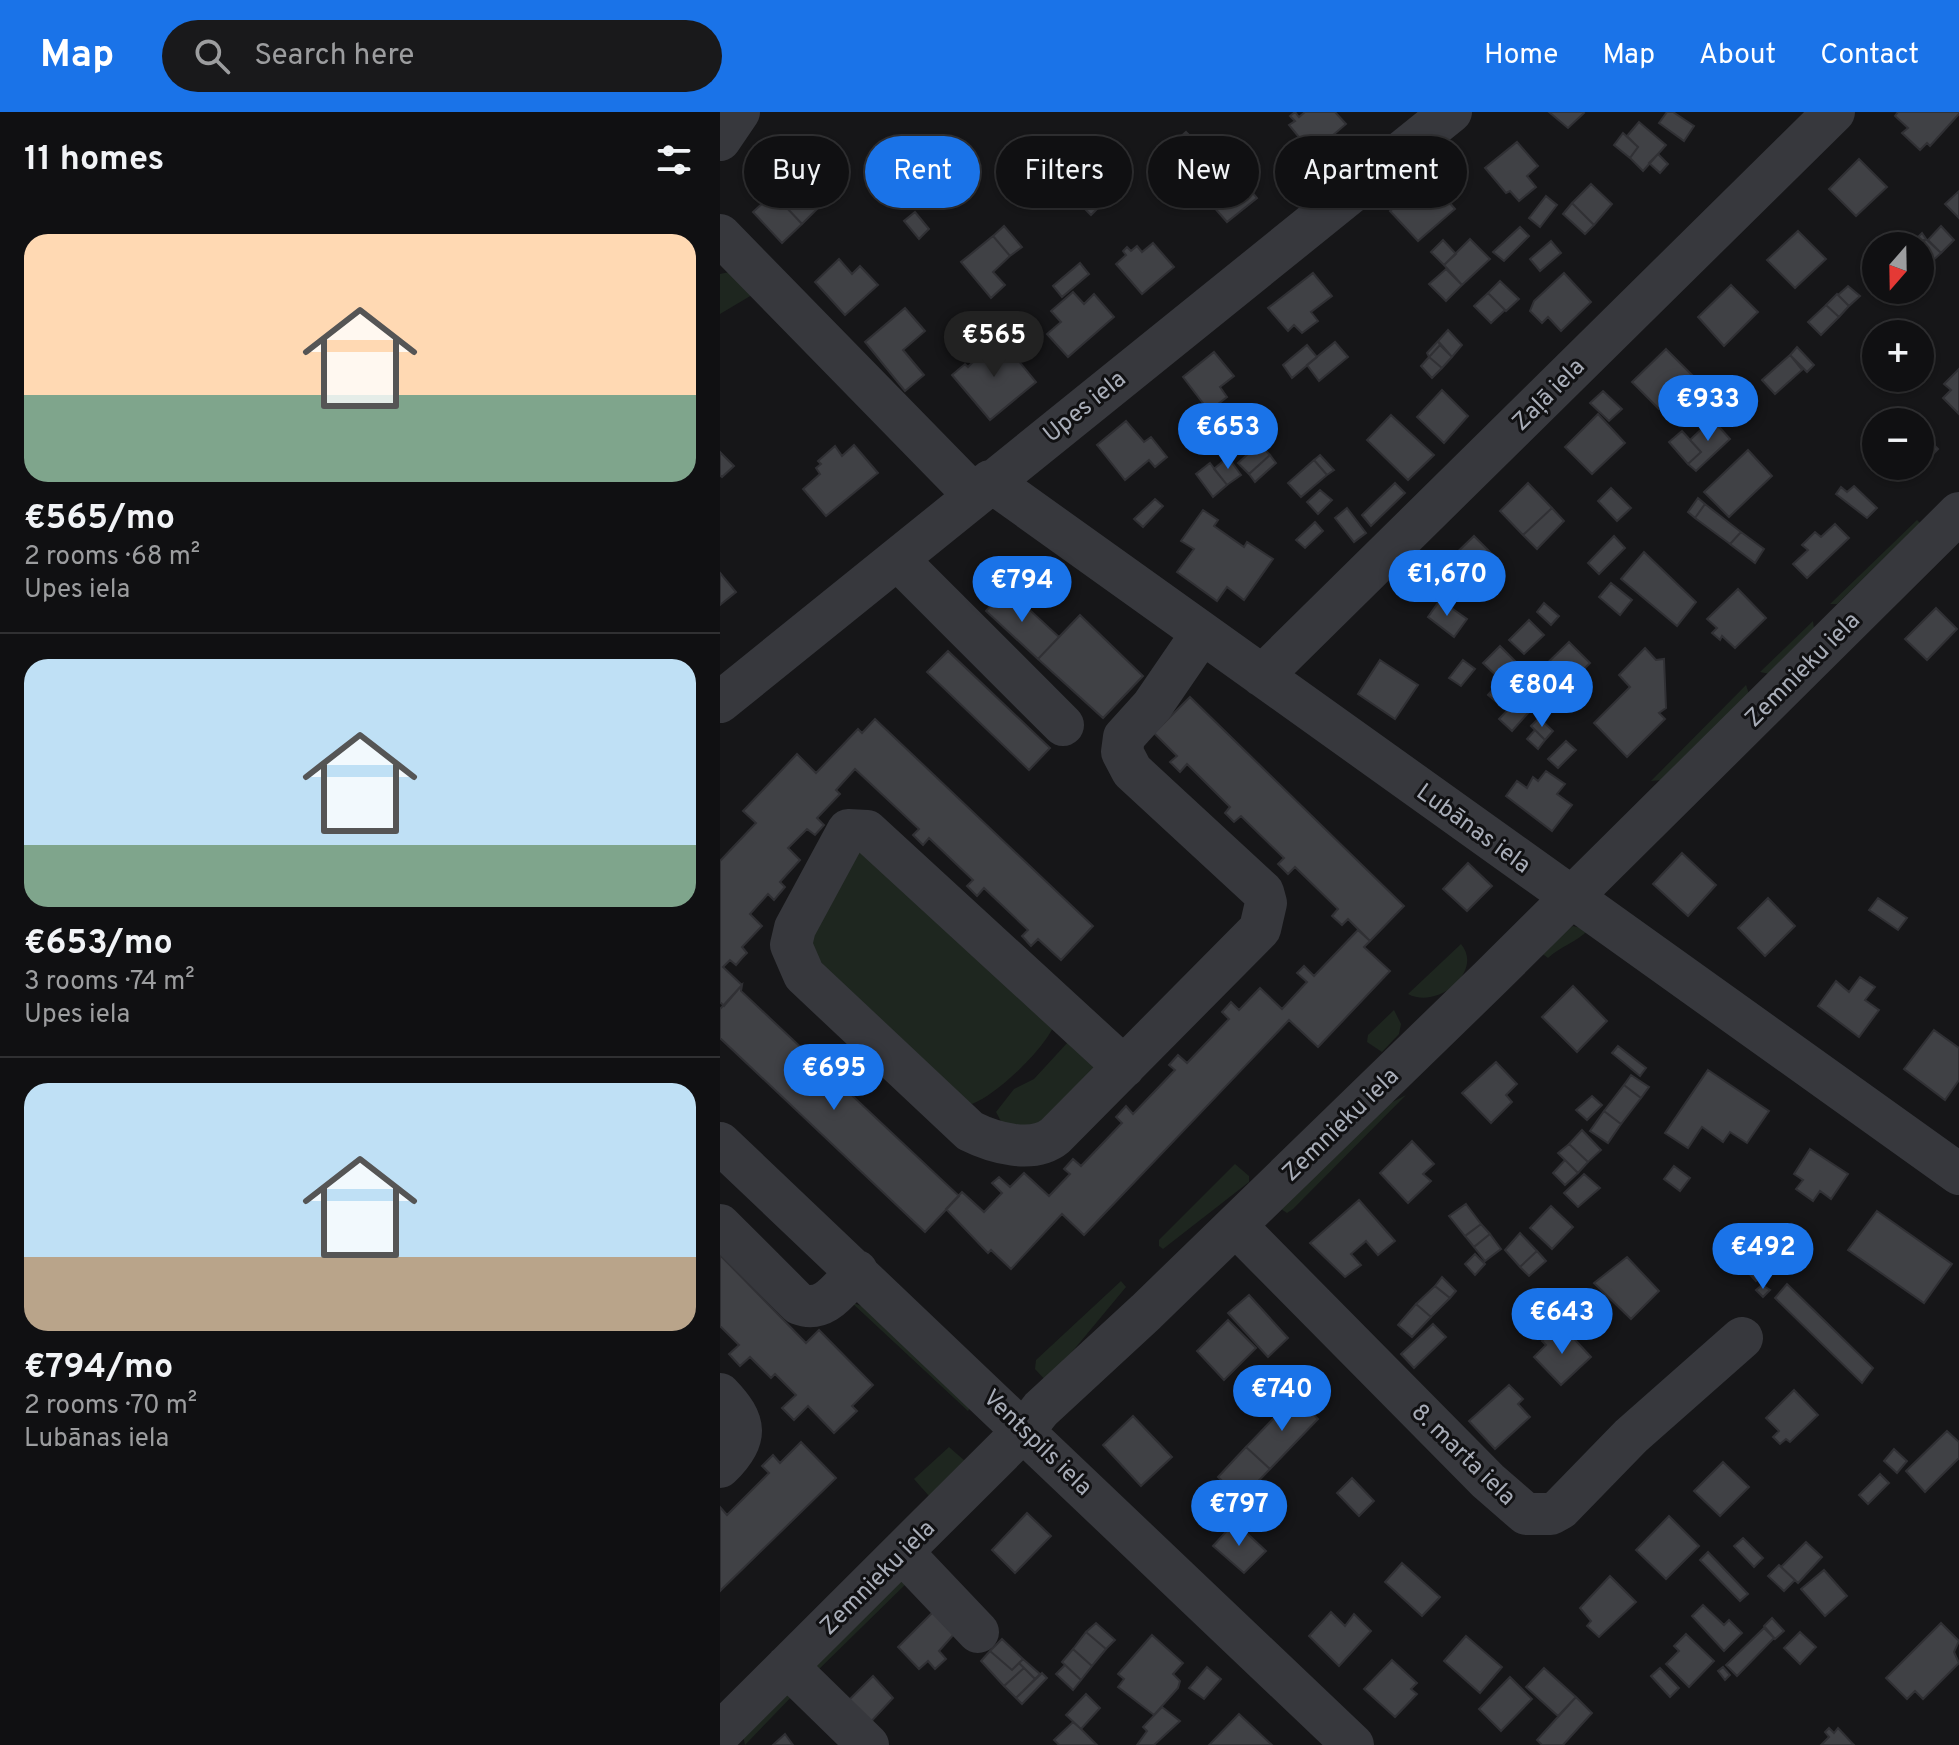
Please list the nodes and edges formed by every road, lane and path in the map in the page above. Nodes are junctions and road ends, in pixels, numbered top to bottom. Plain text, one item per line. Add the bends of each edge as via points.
1 (739, 112) edge
2 (1451, 112) edge
3 (1834, 112) edge
4 (720, 140) edge
5 (720, 235) edge
6 (983, 489) junction
7 (1959, 513) edge
8 (897, 559) junction
9 (1202, 633) junction
10 (1262, 676) junction
11 (720, 702) edge
12 (1063, 725) dead end
13 (1571, 897) junction
14 (1124, 1067) junction
15 (720, 1143) edge
16 (1959, 1174) edge
17 (720, 1225) edge
18 (1236, 1226) junction
19 (857, 1271) junction
20 (1742, 1338) dead end
21 (720, 1394) edge
22 (1025, 1429) junction
23 (720, 1467) edge
24 (902, 1552) junction
25 (978, 1632) dead end
26 (787, 1666) junction
27 (720, 1733) edge
28 (720, 1741) edge
29 (725, 1745) edge
30 (868, 1745) edge
31 (1353, 1745) edge

1 - 4 street
2 - 6 street, Upes iela
3 - 10 street, Zaļā iela
5 - 6 street, Lubānas iela
6 - 8 street, Upes iela
6 - 9 street, Lubānas iela
7 - 13 street, Zemnieku iela
8 - 11 street, Upes iela
8 - 12 street
9 - 10 street, Lubānas iela
9 - 14 street via 1124,737 1122,752 1132,771 1263,892 1266,903 1260,929
10 - 13 street, Lubānas iela
13 - 16 street, Lubānas iela
13 - 18 street, Zemnieku iela
14 - 14 street via 1046,1143 1017,1145 970,1131 804,975 796,960 791,945 795,928 848,830 867,831
15 - 19 street, Ventspils iela
17 - 19 street via 809,1308 820,1306
18 - 20 street, 8. marta iela via 1526,1514 1560,1509 1631,1436
18 - 22 street, Zemnieku iela
19 - 22 street, Ventspils iela
21 - 23 street via 741,1424 736,1451
22 - 24 street, Zemnieku iela
22 - 31 street, Ventspils iela
24 - 25 street
24 - 26 street, Zemnieku iela
26 - 27 street, Zemnieku iela
26 - 30 street
28 - 29 street

